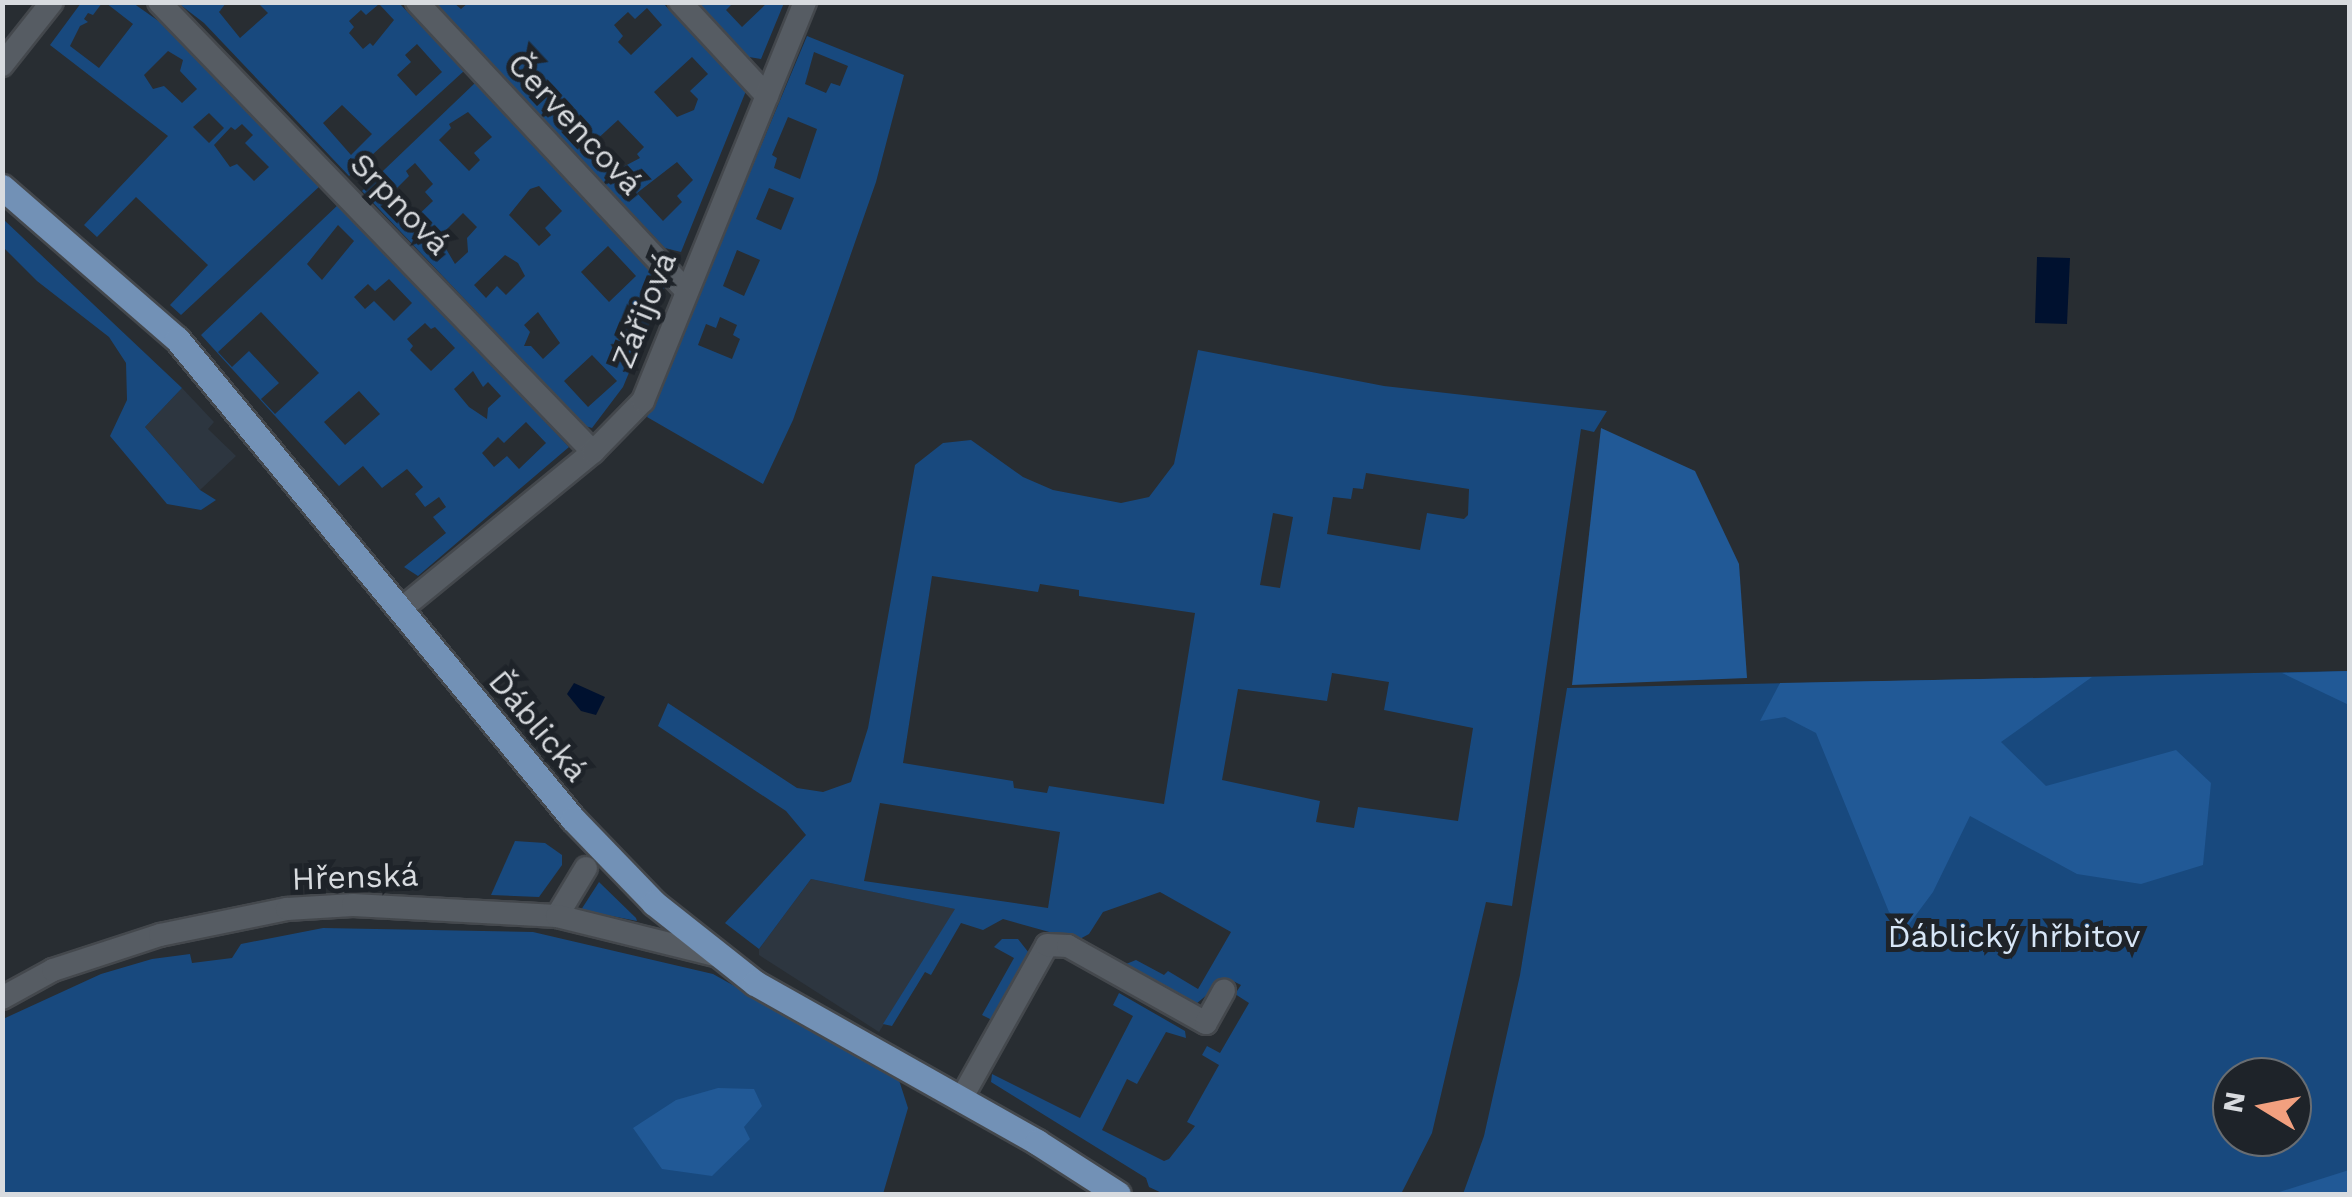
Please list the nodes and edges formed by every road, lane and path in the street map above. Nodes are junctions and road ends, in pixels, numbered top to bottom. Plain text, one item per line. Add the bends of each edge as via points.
1 (52, 2) edge
2 (159, 2) edge
3 (416, 2) edge
4 (680, 2) edge
5 (805, 2) edge
6 (2, 66) edge
7 (767, 96) junction
8 (2, 187) edge
9 (686, 290) junction
10 (594, 452) junction
11 (400, 610) junction
12 (586, 868) dead end
13 (557, 916) junction
14 (719, 956) junction
15 (1224, 990) dead end
16 (2, 998) edge
17 (961, 1100) junction
18 (1118, 1194) edge

1 - 6 street
2 - 10 street, Srpnová
3 - 9 street, Červencová
4 - 7 street
5 - 7 street, Zářijová
7 - 9 street, Zářijová
8 - 11 main road, Ďáblická via 177,339
9 - 10 street, Zářijová via 643,401
10 - 11 street, Zářijová
11 - 14 main road, Ďáblická via 602,852
12 - 13 street
13 - 14 street, Hřenská
13 - 16 street, Hřenská via 403,905 287,909 129,945 53,970
14 - 17 main road, Ďáblická via 815,1020
15 - 17 street via 1206,1024 1068,946 1047,945
17 - 18 main road, Ďáblická

